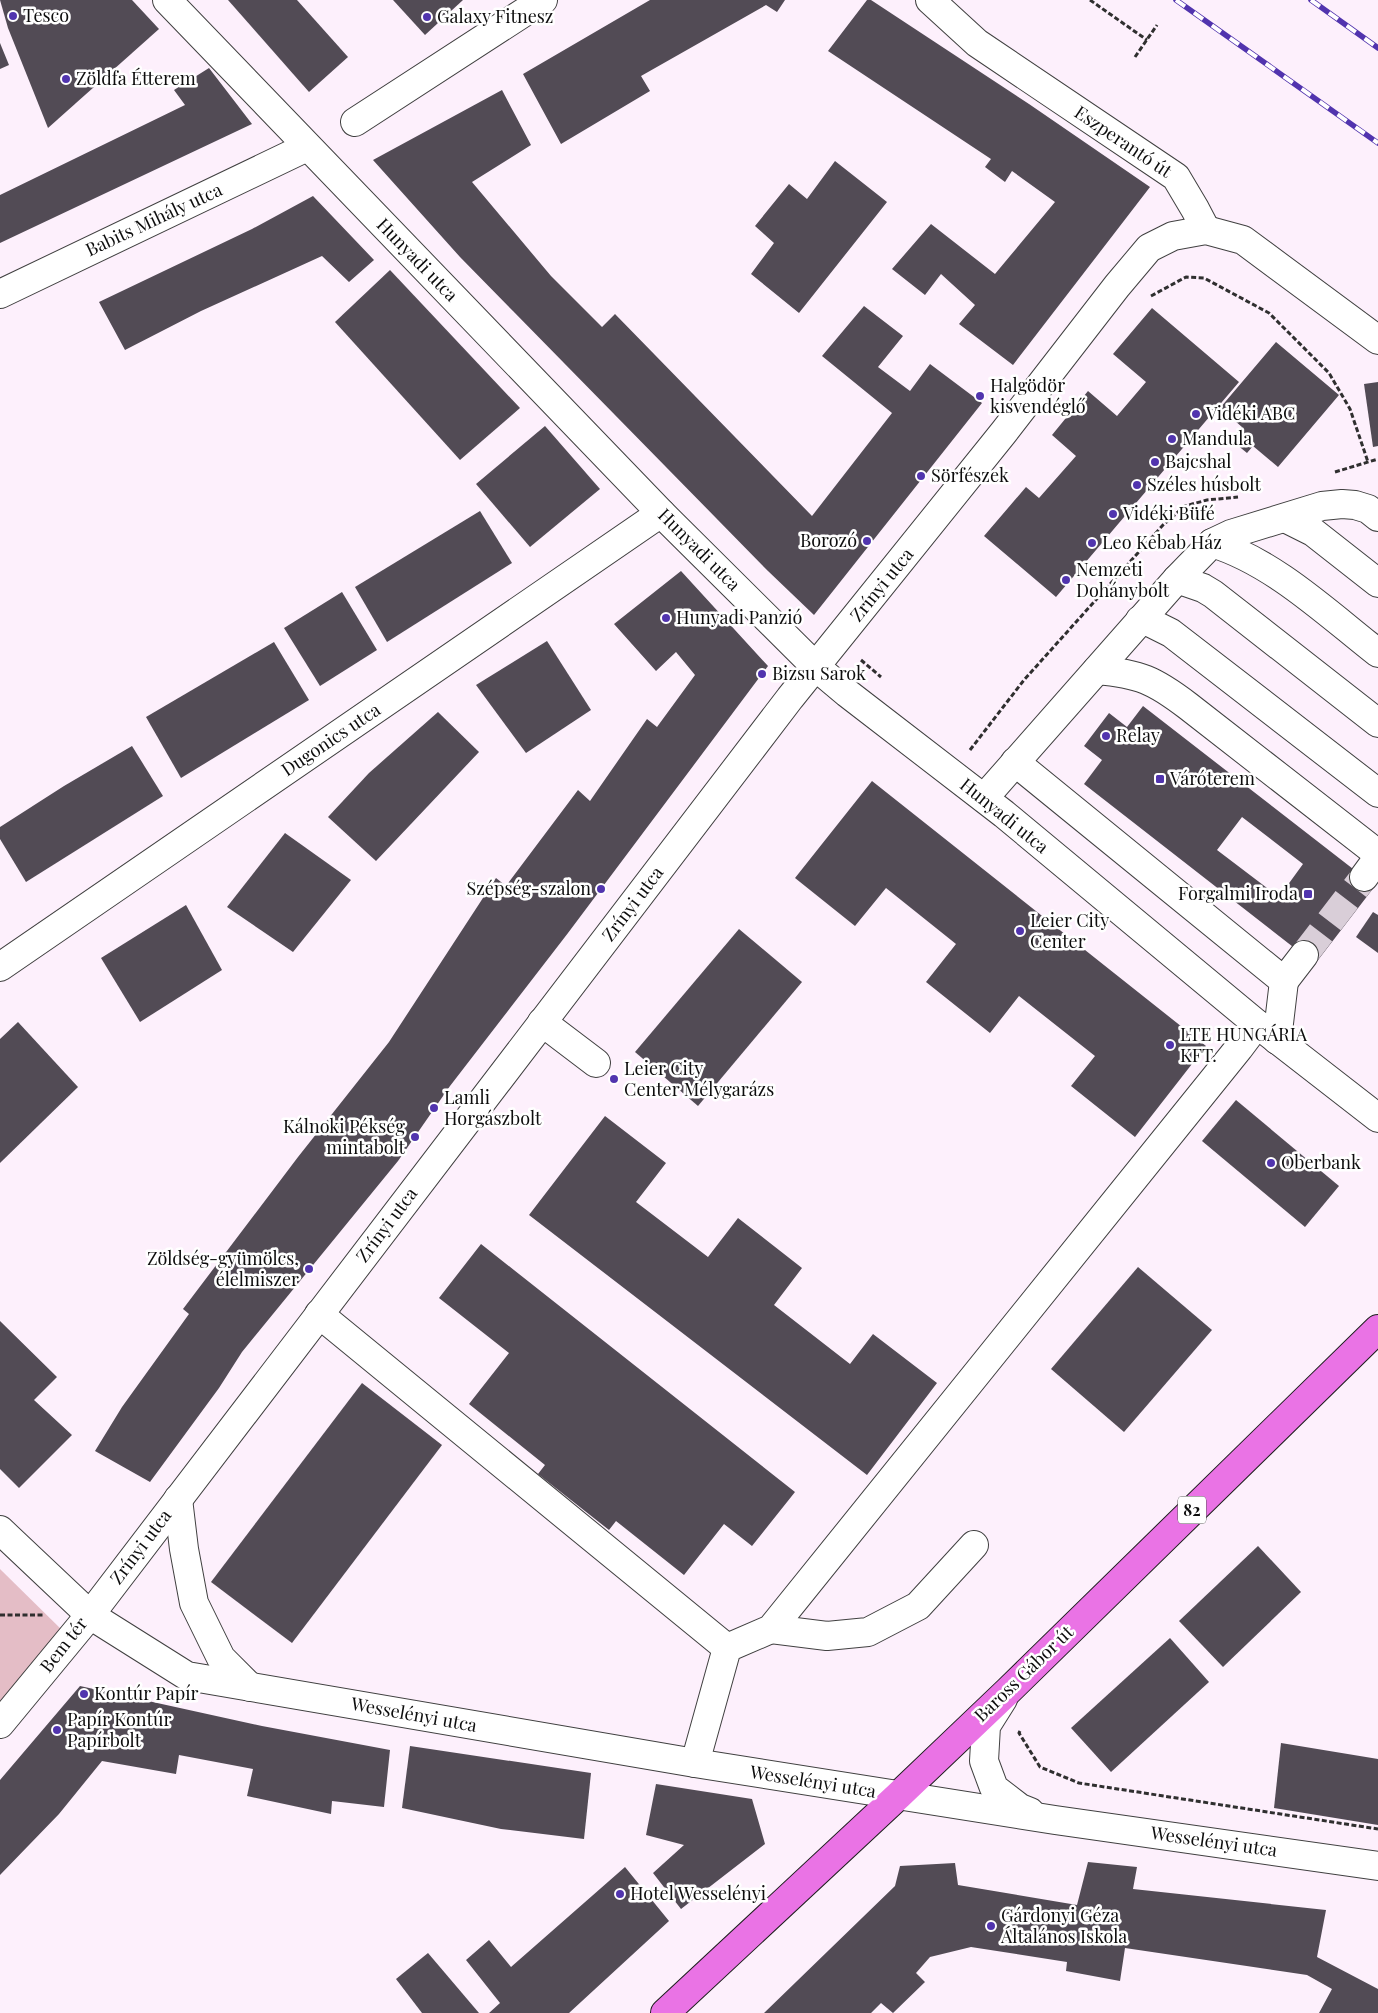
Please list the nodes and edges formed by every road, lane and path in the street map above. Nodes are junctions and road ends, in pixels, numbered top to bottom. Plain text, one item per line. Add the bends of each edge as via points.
1 (167, 0) edge
2 (543, 0) edge
3 (930, 0) edge
4 (1090, 0) edge
5 (1157, 26) dead end
6 (1147, 40) junction
7 (1135, 57) dead end
8 (355, 122) dead end
9 (308, 147) junction
10 (1206, 230) junction
11 (0, 294) edge
12 (1145, 304) dead end
13 (1378, 340) edge
14 (1368, 462) dead end
15 (661, 513) junction
16 (1378, 517) edge
17 (1285, 518) junction
18 (1212, 543) junction
19 (1177, 579) junction
20 (1378, 583) edge
21 (1140, 620) junction
22 (838, 639) junction
23 (1378, 653) edge
24 (816, 667) junction
25 (1097, 670) junction
26 (1024, 680) dead end
27 (888, 683) dead end
28 (1378, 723) edge
29 (968, 752) dead end
30 (1015, 762) junction
31 (1378, 792) edge
32 (984, 798) junction
33 (1378, 854) edge
34 (1304, 955) tunnel mouth
35 (0, 967) edge
36 (1284, 981) junction
37 (542, 1022) junction
38 (1267, 1032) junction
39 (596, 1063) dead end
40 (1378, 1118) edge
41 (319, 1314) junction
42 (1378, 1329) edge
43 (178, 1499) junction
44 (0, 1530) edge
45 (974, 1544) dead end
46 (90, 1615) junction
47 (771, 1629) junction
48 (727, 1648) junction
49 (250, 1688) junction
50 (1008, 1691) junction
51 (0, 1724) edge
52 (1021, 1725) dead end
53 (695, 1763) junction
54 (899, 1795) junction
55 (1055, 1820) junction
56 (1378, 1829) edge
57 (1378, 1866) edge
58 (665, 2013) edge

1 - 9 street, Hunyadi utca
2 - 8 street
3 - 10 street, Eszperantó út via 977,42 1176,177
4 - 6 path
5 - 6 path
6 - 7 path
9 - 11 street, Babits Mihály utca
9 - 15 street, Hunyadi utca
10 - 13 street via 1243,240
10 - 22 street, Zrínyi utca via 1172,236 1149,248
12 - 14 path via 1151,296 1186,278 1204,278 1269,313 1329,372 1350,409
15 - 24 street, Hunyadi utca
15 - 35 street, Dugonics utca
16 - 17 street via 1368,509 1342,504 1322,506
17 - 18 street
17 - 20 street via 1313,532
18 - 19 street
18 - 23 street via 1247,556
19 - 21 street
19 - 28 street via 1213,594
21 - 25 street
21 - 31 street via 1171,633
22 - 24 street, Zrínyi utca
22 - 27 path
24 - 32 street, Hunyadi utca
24 - 37 street, Zrínyi utca
25 - 30 street
25 - 33 street via 1134,675 1161,687
26 - 29 path
30 - 32 street
30 - 36 street
32 - 38 street, Hunyadi utca
34 - 36 street
36 - 38 street
37 - 39 street
37 - 41 street, Zrínyi utca
38 - 40 street, Hunyadi utca
38 - 47 street via 1240,1048
41 - 43 street, Zrínyi utca
41 - 48 street
42 - 50 main road, Baross Gábor út / 82
43 - 46 street, Zrínyi utca
43 - 49 street via 194,1603 221,1658
44 - 46 street, Bem tér
45 - 47 street via 918,1606 868,1632 827,1636
46 - 49 street, Wesselényi utca via 187,1676
46 - 51 street, Bem tér
47 - 48 street
48 - 53 street
49 - 53 street, Wesselényi utca
50 - 54 main road, Baross Gábor út / 82
50 - 55 street via 986,1726 984,1761 994,1788 1020,1808
52 - 56 path via 1019,1733 1040,1767 1079,1783
53 - 54 street, Wesselényi utca
54 - 55 street, Wesselényi utca
54 - 58 main road, Baross Gábor út / 82
55 - 57 street, Wesselényi utca

